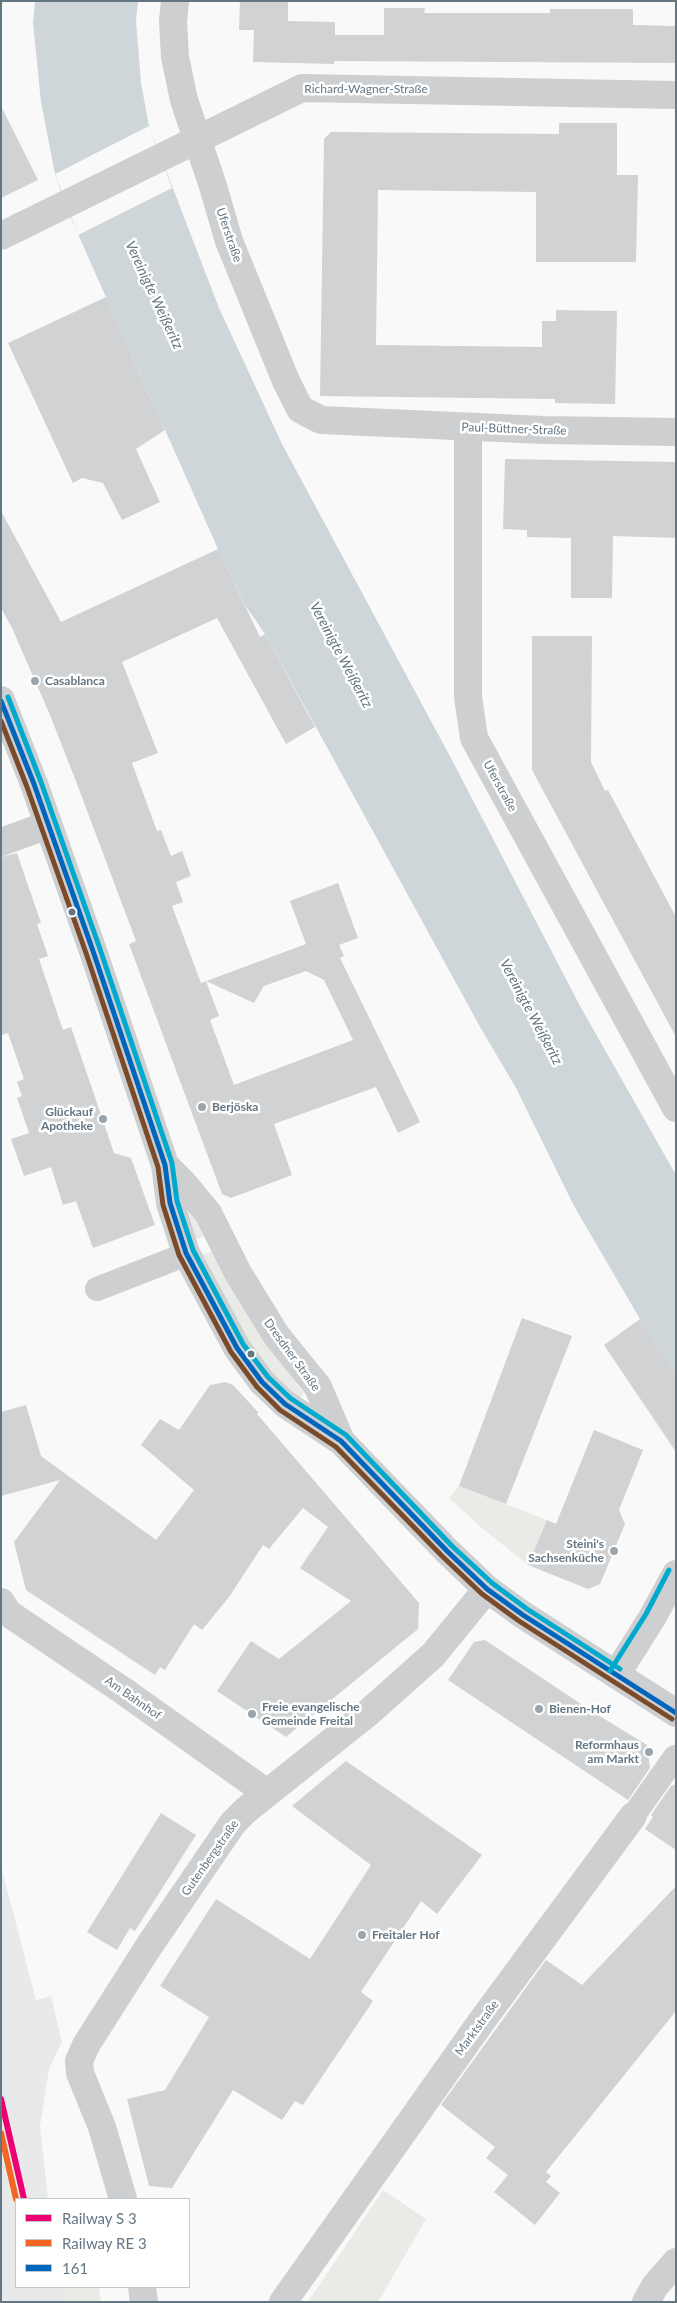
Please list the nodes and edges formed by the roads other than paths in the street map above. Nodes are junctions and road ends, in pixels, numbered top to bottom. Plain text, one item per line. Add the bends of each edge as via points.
1 (175, 1) edge
2 (676, 95) edge
3 (198, 140) junction
4 (1, 236) edge
5 (352, 422) joint
6 (468, 427) junction
7 (676, 432) edge
8 (1, 700) edge
9 (48, 825) junction
10 (8, 839) edge
11 (676, 1108) edge
12 (165, 1165) junction
13 (174, 1259) dead end
14 (97, 1289) dead end
15 (341, 1441) junction
16 (676, 1574) edge
17 (487, 1589) junction
18 (1, 1602) edge
19 (616, 1675) junction
20 (676, 1713) edge
21 (675, 1757) edge
22 (267, 1793) junction
23 (633, 1816) joint
24 (123, 2198) edge
25 (676, 2262) edge
26 (142, 2288) edge
27 (651, 2294) edge
28 (144, 2302) edge
29 (283, 2302) edge

1 - 3 street, Uferstraße via 175,57 184,100
2 - 3 street, Richard-Wagner-Straße via 302,88
3 - 4 street, Richard-Wagner-Straße
3 - 5 street, Uferstraße via 229,241 286,382 300,408 321,420
5 - 6 street, Paul-Büttner-Straße
6 - 7 street, Paul-Büttner-Straße
6 - 11 street, Uferstraße via 468,697 474,738
8 - 9 street
9 - 10 street
9 - 12 street
12 - 15 street, Dresdner Straße via 208,1213 238,1273 276,1335 318,1387
12 - 15 street via 170,1203 186,1253 237,1348 262,1382 285,1404
13 - 14 street
15 - 17 street
16 - 19 street
17 - 19 street
17 - 22 street, Gutenbergstraße via 433,1654 369,1712
18 - 22 street, Am Bahnhof via 8,1613
19 - 20 street
21 - 23 street, Marktstraße
22 - 24 street, Gutenbergstraße via 233,1823 149,1946 78,2061
23 - 29 street, Marktstraße via 480,2022
25 - 27 street
26 - 28 street

